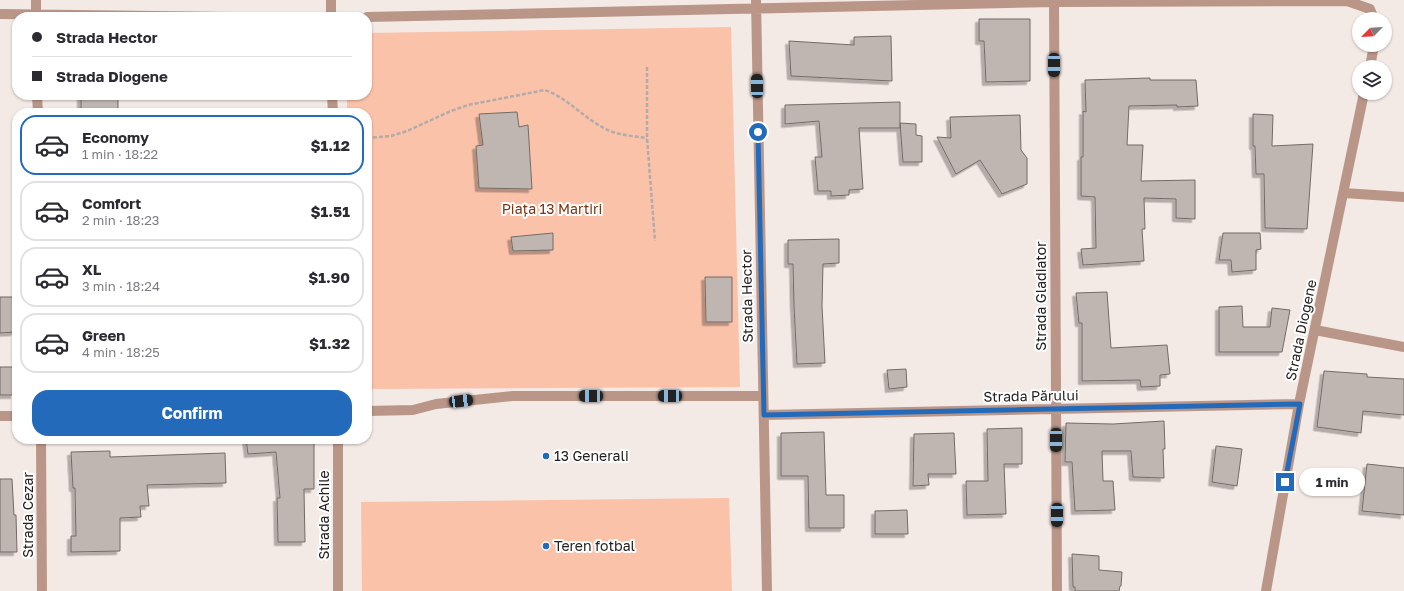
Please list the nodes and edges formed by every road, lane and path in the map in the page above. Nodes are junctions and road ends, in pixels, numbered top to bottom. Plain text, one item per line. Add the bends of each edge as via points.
1 (36, 0) edge
2 (331, 0) edge
3 (1347, 0) edge
4 (1054, 1) edge
5 (756, 4) edge
6 (36, 12) edge
7 (331, 12) edge
8 (1371, 12) edge
9 (0, 14) edge
10 (12, 15) edge
11 (372, 17) edge
12 (647, 66) dead end
13 (1363, 100) edge
14 (372, 138) edge
15 (647, 138) junction
16 (1344, 193) junction
17 (1404, 197) edge
18 (655, 241) dead end
19 (1315, 330) junction
20 (1404, 347) edge
21 (764, 396) junction
22 (1300, 404) junction
23 (1056, 409) junction
24 (372, 411) edge
25 (764, 415) junction
26 (0, 416) edge
27 (12, 416) edge
28 (42, 444) edge
29 (338, 444) edge
30 (42, 591) edge
31 (338, 591) edge
32 (767, 591) edge
33 (1057, 591) edge
34 (1266, 591) edge

1 - 6 street
2 - 7 street
3 - 4 street
3 - 8 street via 1370,9
4 - 5 street
4 - 23 street, Strada Gladiator
5 - 11 street
5 - 21 street, Strada Hector
9 - 10 street
12 - 15 path
13 - 16 street, Strada Diogene
14 - 15 path via 408,131 468,105 546,90 559,96 603,128
15 - 18 path
16 - 17 street
16 - 19 street, Strada Diogene
19 - 20 street
19 - 22 street, Strada Diogene
21 - 24 street via 513,396 436,404 413,410
21 - 25 street, Strada Hector
22 - 23 street, Strada Părului
22 - 34 street, Strada Diogene
23 - 25 street, Strada Părului
23 - 33 street, Strada Gladiator
25 - 32 street, Strada Hector
26 - 27 street
28 - 30 street, Strada Cezar
29 - 31 street, Strada Achile

